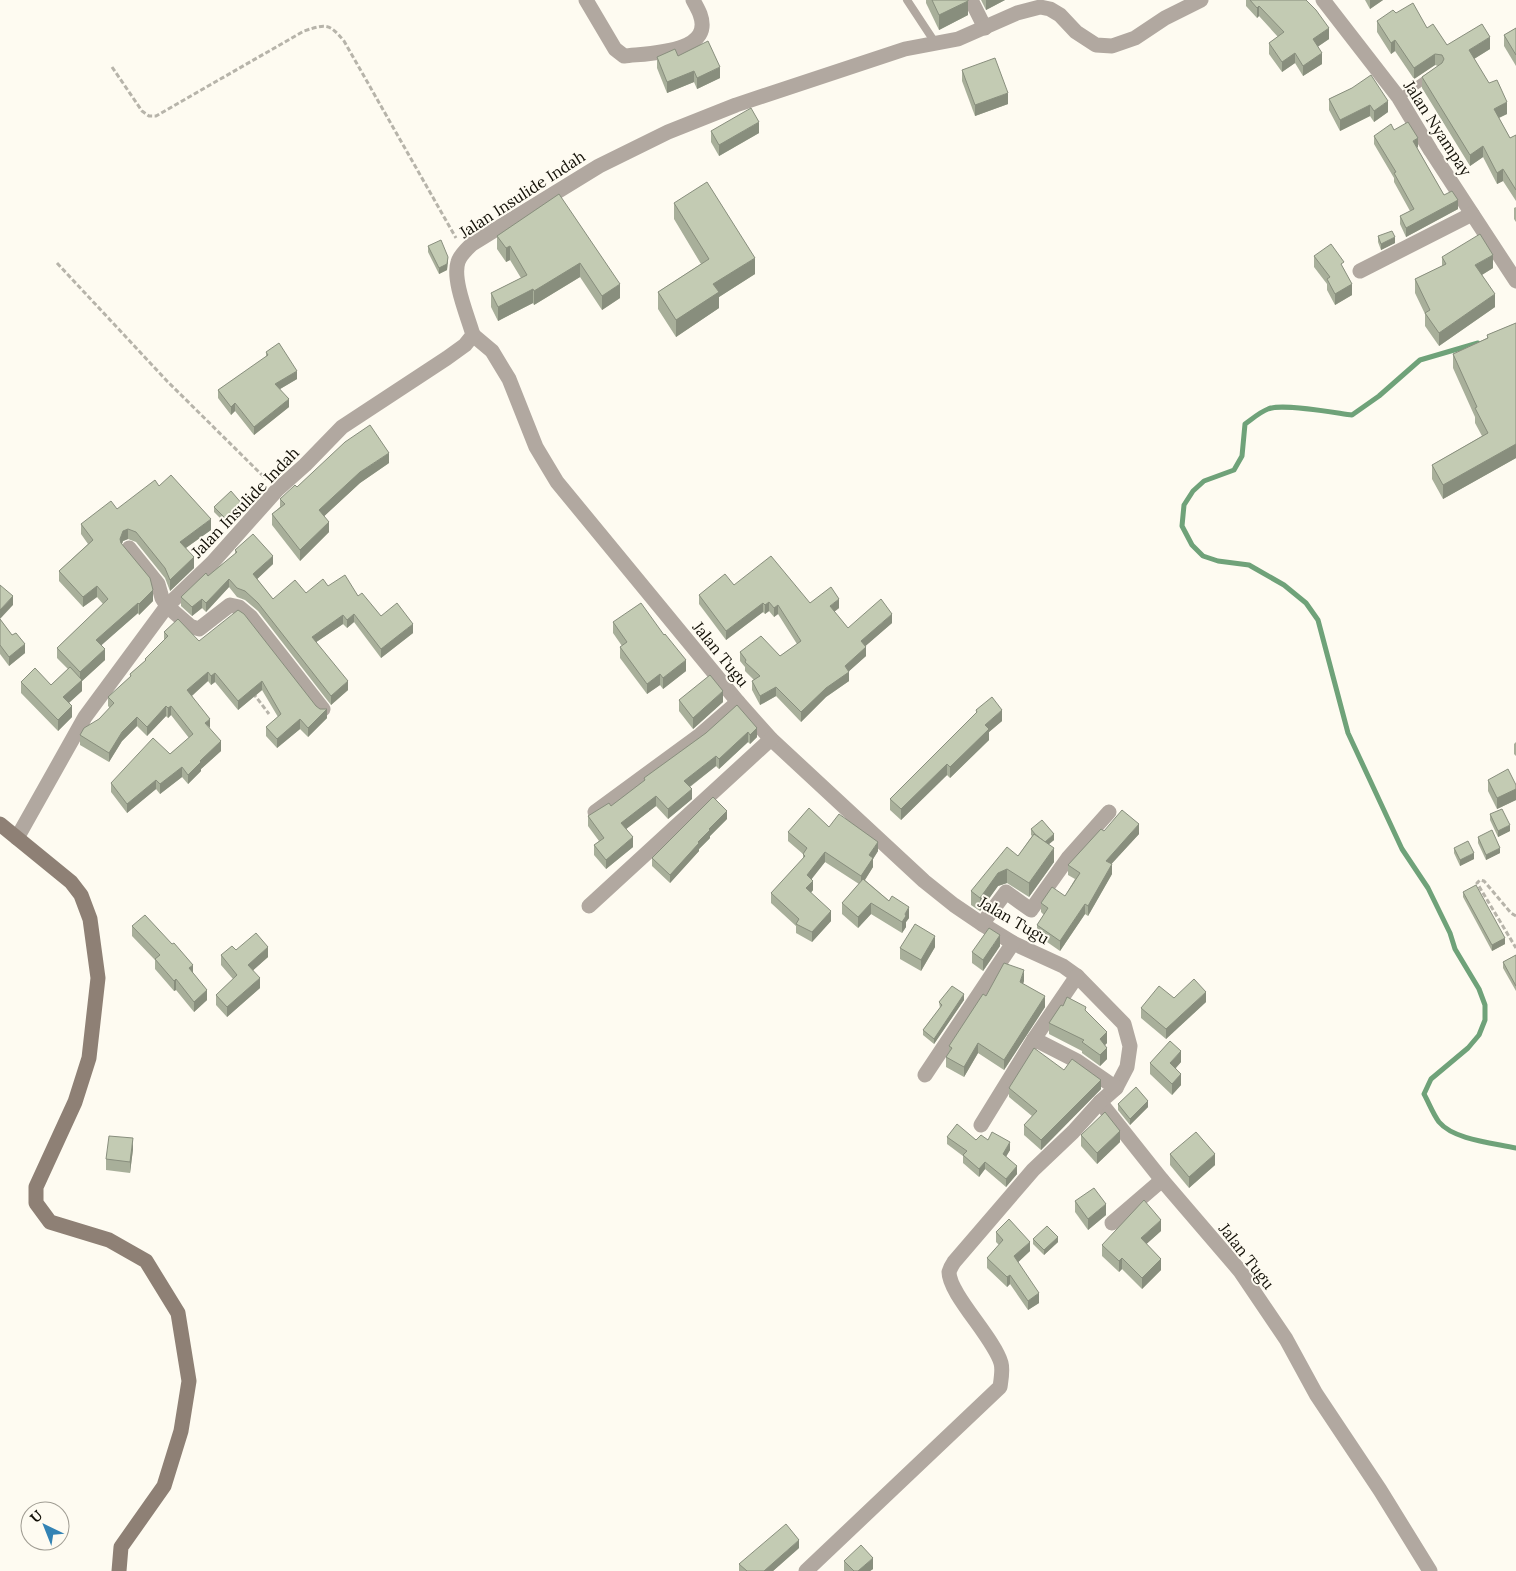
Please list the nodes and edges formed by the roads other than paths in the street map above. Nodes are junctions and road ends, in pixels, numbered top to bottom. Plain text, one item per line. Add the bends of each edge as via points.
1 (586, 0) edge
2 (693, 0) edge
3 (907, 0) edge
4 (971, 0) edge
5 (1200, 0) edge
6 (1323, 0) edge
7 (985, 28) junction
8 (936, 44) junction
9 (1438, 70) edge
10 (1399, 98) junction
11 (1472, 214) junction
12 (1360, 271) dead end
13 (1516, 280) edge
14 (474, 335) junction
15 (129, 548) dead end
16 (168, 606) junction
17 (738, 702) junction
18 (323, 709) edge
19 (771, 739) junction
20 (595, 812) edge
21 (1109, 812) dead end
22 (0, 824) edge
23 (17, 838) junction
24 (589, 906) dead end
25 (982, 924) junction
26 (1013, 943) junction
27 (1077, 976) junction
28 (1034, 1039) junction
29 (925, 1075) dead end
30 (1116, 1088) junction
31 (1100, 1102) junction
32 (981, 1125) dead end
33 (1162, 1180) junction
34 (1112, 1223) dead end
35 (119, 1571) edge
36 (806, 1571) edge
37 (1430, 1571) edge

1 - 2 street via 615,49 624,56 680,49 694,42 701,31 701,15
3 - 8 lane
4 - 7 street
5 - 7 street, Jalan Insulide Indah via 1135,38 1112,46 1096,45 1076,32 1060,15 1040,7 1017,13
6 - 10 street, Jalan Nyampay
7 - 8 street, Jalan Insulide Indah
8 - 14 street, Jalan Insulide Indah via 905,49 736,104 668,132 599,166 472,244 458,262 456,272
9 - 10 lane
10 - 11 street, Jalan Nyampay
11 - 12 street
11 - 13 street, Jalan Nyampay
14 - 16 street, Jalan Insulide Indah via 447,358 342,428 277,490 212,563
14 - 17 street, Jalan Tugu via 492,351 509,379 536,447 557,482
15 - 16 street via 158,584
16 - 18 street via 190,626 199,629 230,605 239,606
16 - 23 street, Jalan Insulide Indah via 85,717
17 - 19 street, Jalan Tugu
17 - 20 street via 693,741
19 - 24 street
19 - 25 street, Jalan Tugu via 924,881
21 - 25 street via 1068,858 1031,910 1006,892
22 - 23 main road
23 - 35 main road via 71,882 81,895 90,918 98,978 89,1058 75,1102 36,1187 36,1203 50,1222 109,1240 146,1261 178,1313 189,1381 181,1432 164,1486 121,1547
25 - 26 street, Jalan Tugu
26 - 27 street, Jalan Tugu
26 - 29 street
27 - 28 street
27 - 30 street, Jalan Tugu via 1124,1024 1130,1046 1127,1066
28 - 30 street via 1077,1061
28 - 32 street
30 - 31 street, Jalan Tugu
31 - 33 street, Jalan Tugu
31 - 36 street via 1033,1170 949,1272 964,1304 1002,1364 1000,1387
33 - 34 street
33 - 37 street, Jalan Tugu via 1240,1271

